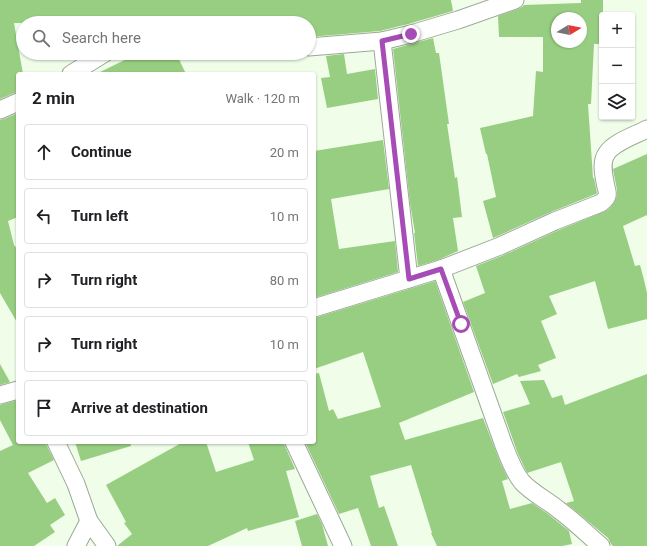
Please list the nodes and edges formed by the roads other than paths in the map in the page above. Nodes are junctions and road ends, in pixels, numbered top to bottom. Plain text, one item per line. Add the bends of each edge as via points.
1 (515, 0) edge
2 (382, 41) junction
3 (316, 46) edge
4 (94, 60) edge
5 (74, 72) edge
6 (16, 103) edge
7 (0, 110) edge
8 (647, 129) edge
9 (441, 269) junction
10 (409, 279) junction
11 (316, 307) edge
12 (16, 391) edge
13 (0, 396) edge
14 (57, 444) edge
15 (295, 444) edge
16 (89, 521) junction
17 (76, 546) edge
18 (107, 546) edge
19 (343, 546) edge
20 (601, 546) edge

1 - 2 street via 458,20
2 - 3 street
2 - 10 street
4 - 5 street
6 - 7 street
8 - 9 street via 616,145 606,154 603,168 608,192 601,203
9 - 10 street
9 - 20 street via 515,470 533,492 559,509
10 - 11 street
12 - 13 street
14 - 16 street via 76,484
15 - 19 street
16 - 17 street
16 - 18 street

